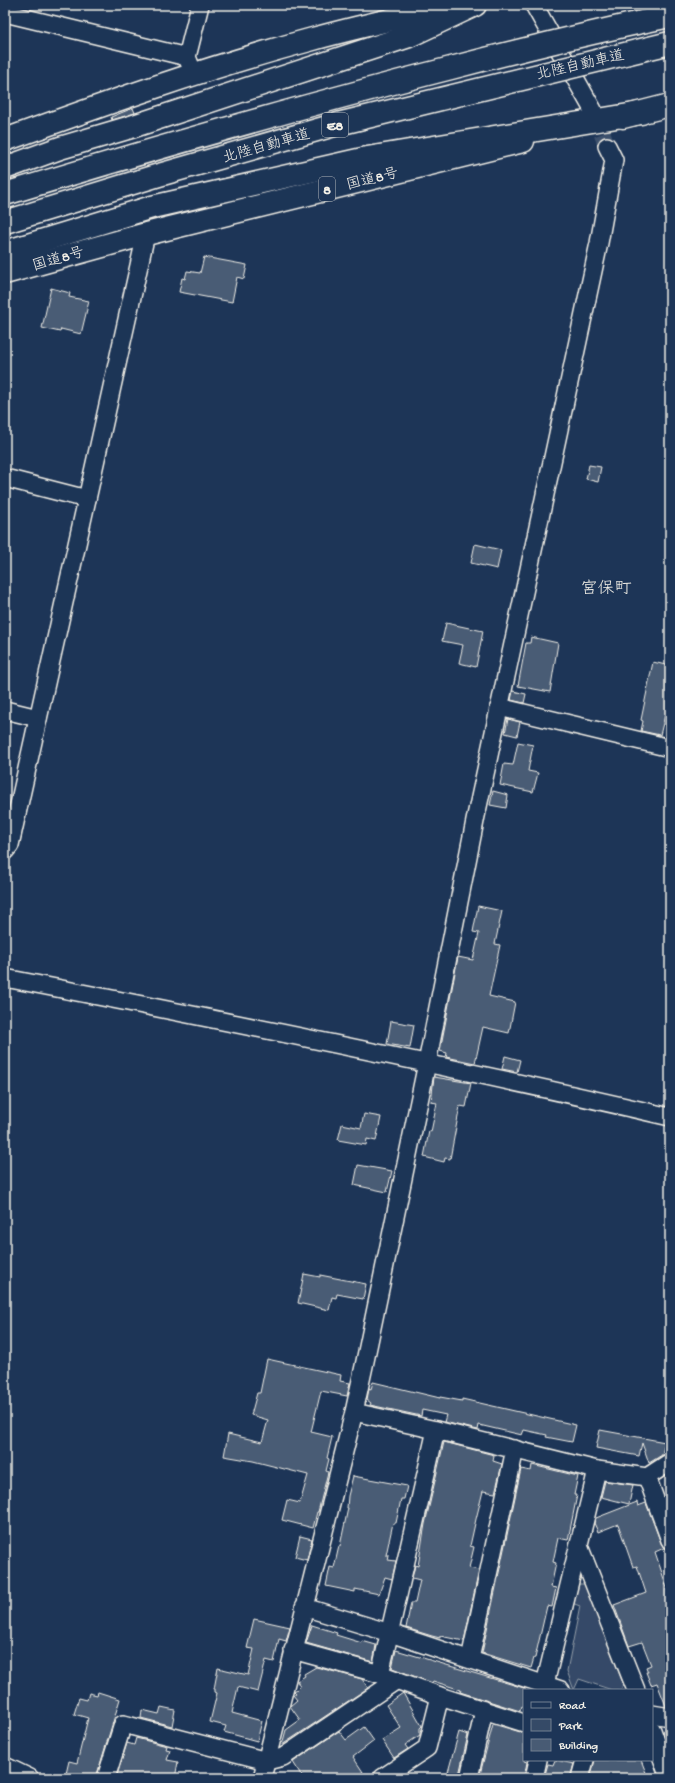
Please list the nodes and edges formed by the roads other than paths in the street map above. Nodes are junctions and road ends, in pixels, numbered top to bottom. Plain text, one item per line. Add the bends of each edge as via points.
1 (200, 5) edge
2 (454, 5) edge
3 (475, 5) edge
4 (534, 5) edge
5 (5, 13) edge
6 (670, 16) edge
7 (670, 42) edge
8 (191, 66) junction
9 (654, 109) edge
10 (593, 110) tunnel mouth
11 (5, 140) edge
12 (607, 146) tunnel mouth
13 (5, 168) edge
14 (5, 194) edge
15 (5, 222) edge
16 (146, 234) junction
17 (5, 252) edge
18 (5, 273) edge
19 (5, 478) edge
20 (87, 499) junction
21 (499, 707) junction
22 (5, 710) edge
23 (38, 718) junction
24 (670, 748) edge
25 (7, 847) edge
26 (5, 978) edge
27 (427, 1063) junction
28 (670, 1117) edge
29 (354, 1412) junction
30 (436, 1430) junction
31 (514, 1449) junction
32 (670, 1462) edge
33 (598, 1470) junction
34 (647, 1477) junction
35 (670, 1540) edge
36 (579, 1546) junction
37 (304, 1607) junction
38 (390, 1633) junction
39 (293, 1650) junction
40 (470, 1659) junction
41 (380, 1674) junction
42 (397, 1680) junction
43 (545, 1684) junction
44 (558, 1689) edge
45 (636, 1689) edge
46 (440, 1696) junction
47 (484, 1710) junction
48 (653, 1714) edge
49 (670, 1717) edge
50 (523, 1723) edge
51 (653, 1733) edge
52 (266, 1761) junction
53 (538, 1761) edge
54 (585, 1761) edge
55 (7, 1767) dead end
56 (30, 1778) edge
57 (106, 1778) edge
58 (262, 1778) edge
59 (382, 1778) edge
60 (469, 1778) edge
61 (534, 1778) edge
62 (580, 1778) edge
63 (669, 1778) edge

1 - 8 street
2 - 8 highway
3 - 13 highway via 409,36
4 - 10 street
5 - 8 street
6 - 14 highway, 北陸自動車道 / E8, bridge via 328,99 154,148
7 - 15 highway, 北陸自動車道 / E8, bridge via 338,124
8 - 11 highway via 135,93
9 - 16 highway, 国道8号 / 8
9 - 17 highway via 367,158 152,207
12 - 21 street via 614,160 599,243
16 - 18 highway, 国道8号 / 8
16 - 20 street
19 - 20 street
20 - 23 street
21 - 24 street
21 - 27 street
22 - 23 street
23 - 25 street
26 - 27 street
27 - 28 street
27 - 29 street
29 - 30 street
29 - 37 street
30 - 31 street
30 - 38 street
31 - 33 street
31 - 40 street
32 - 34 street
33 - 34 street
33 - 36 street
34 - 35 street
36 - 43 street
36 - 45 street
37 - 38 street
37 - 39 street
38 - 40 street
38 - 41 street
39 - 41 street
39 - 52 street
40 - 43 street
41 - 42 street
42 - 46 street
42 - 52 street via 283,1757
43 - 44 street
46 - 47 street
46 - 59 street via 426,1748
47 - 50 street
47 - 60 street
48 - 49 street
51 - 63 street
52 - 57 street via 123,1724
52 - 58 street
53 - 61 street
54 - 62 street
55 - 56 street

